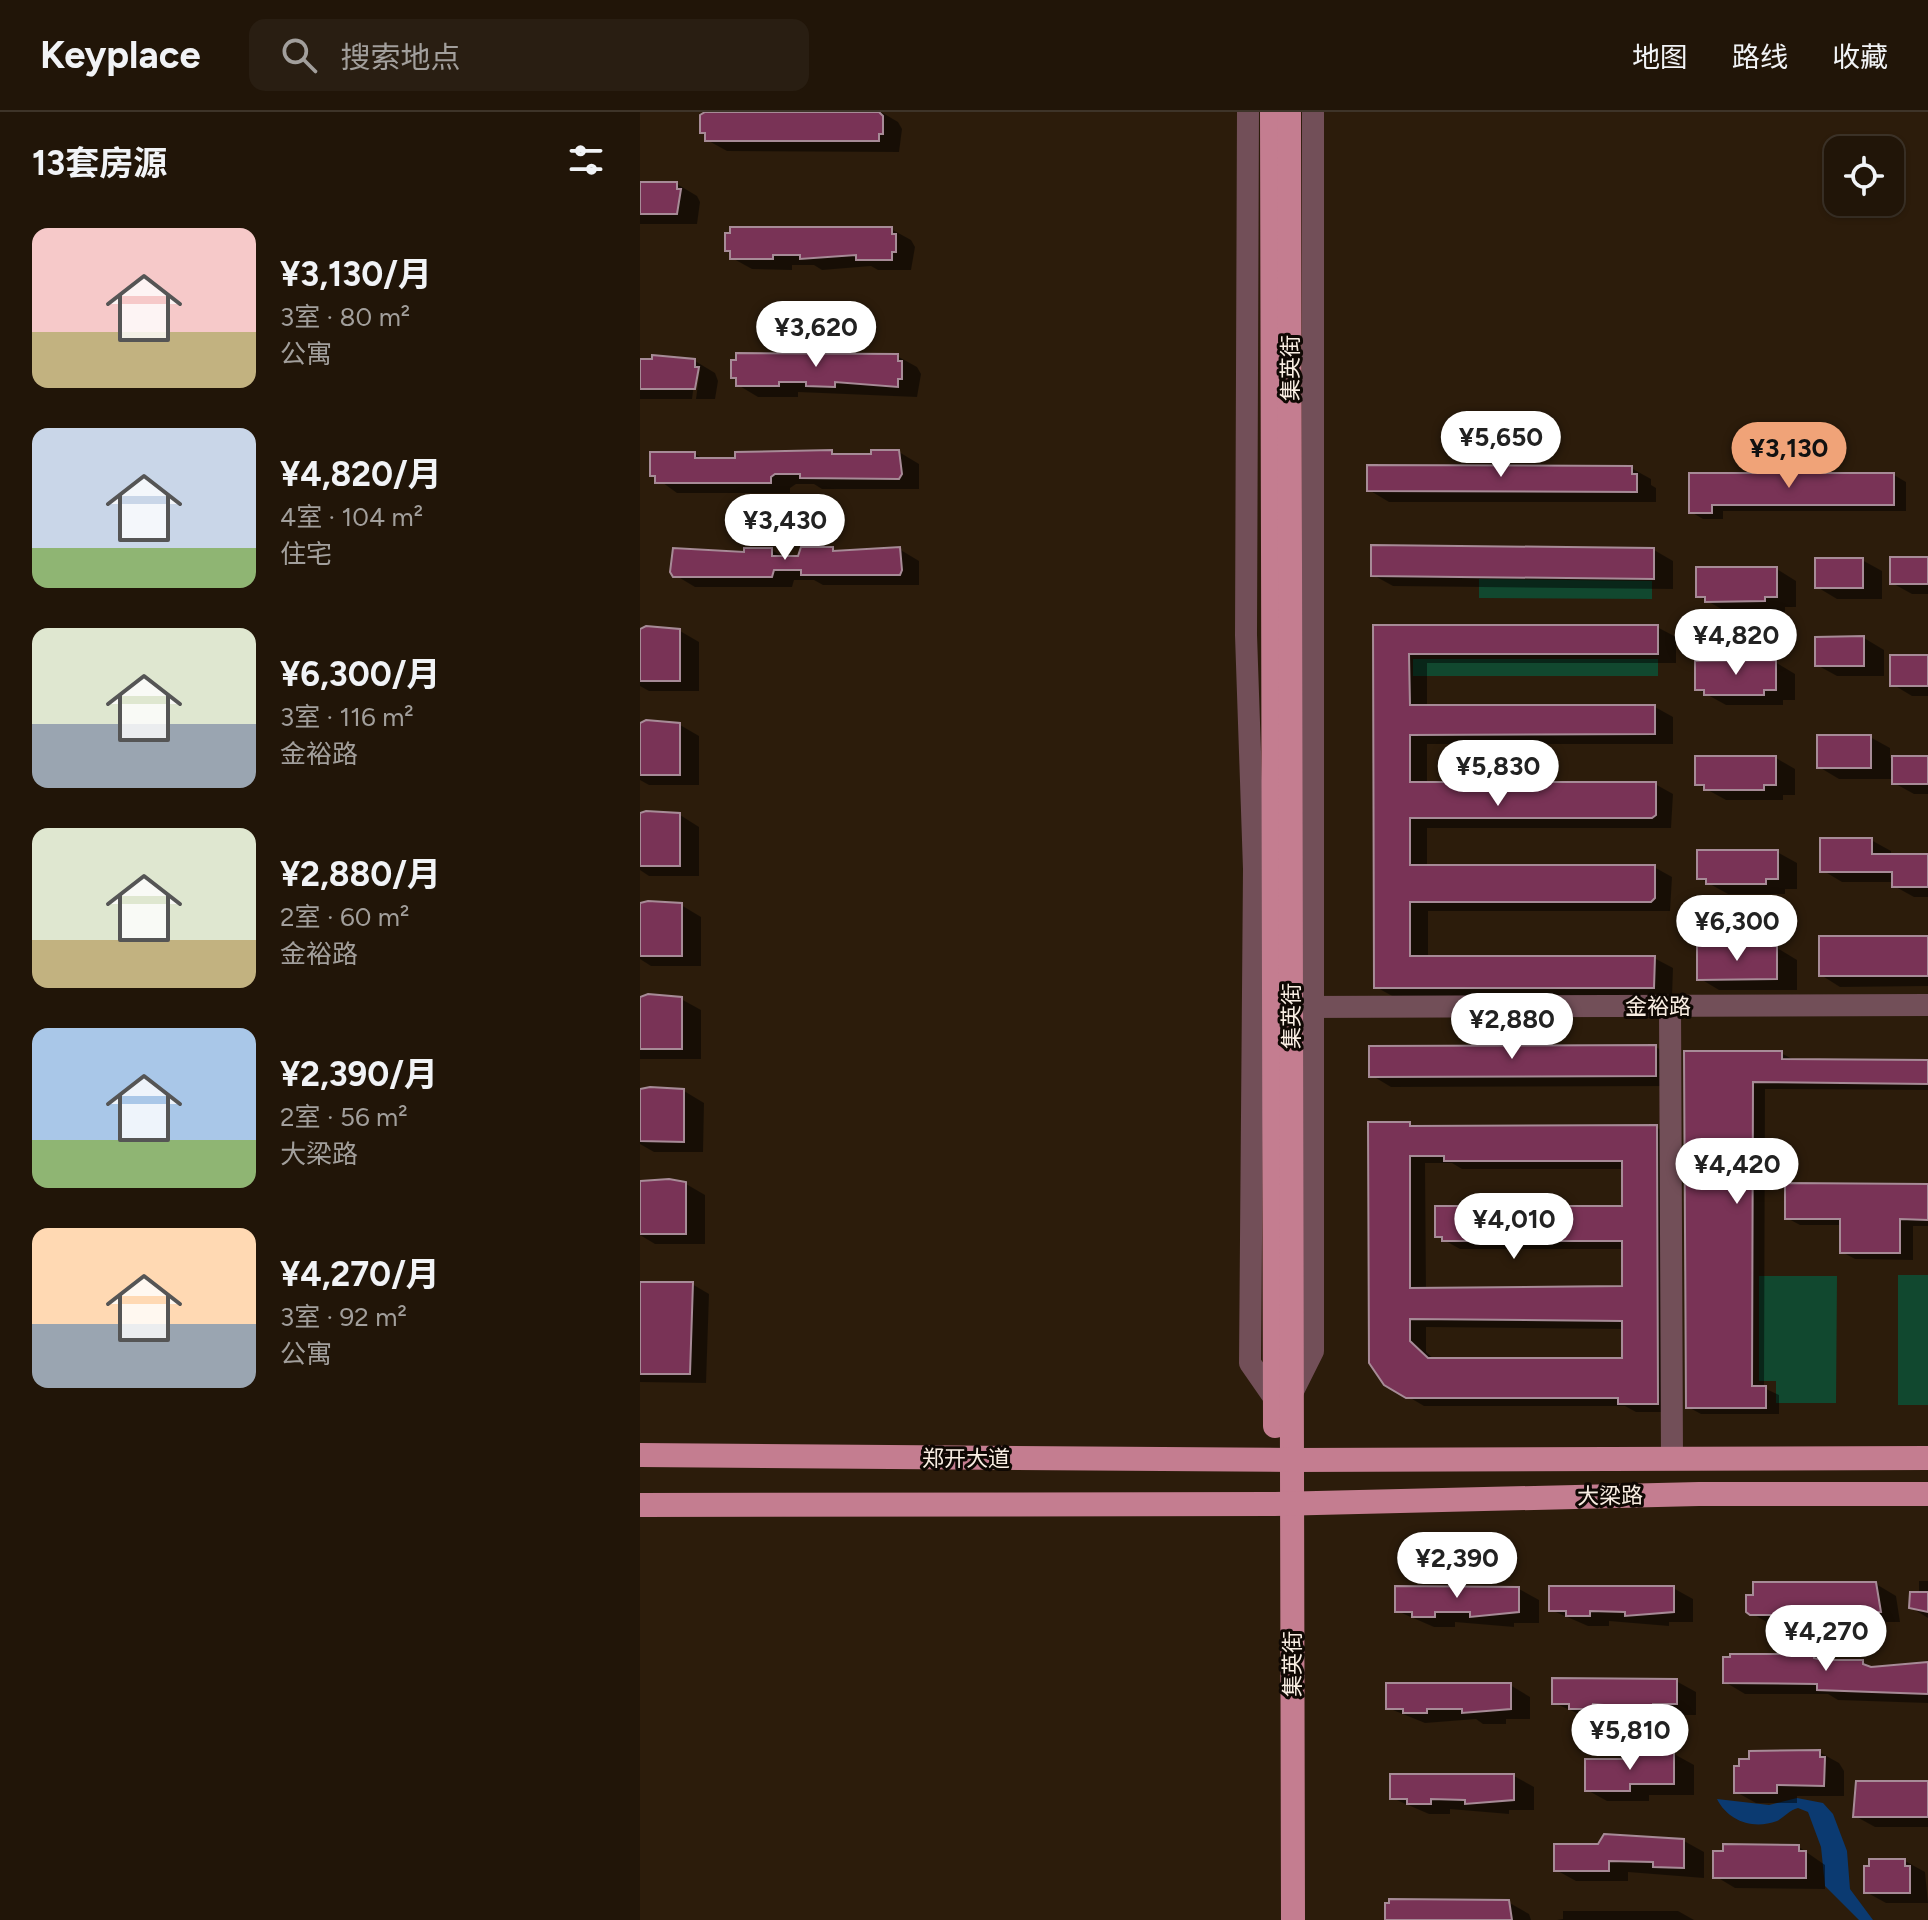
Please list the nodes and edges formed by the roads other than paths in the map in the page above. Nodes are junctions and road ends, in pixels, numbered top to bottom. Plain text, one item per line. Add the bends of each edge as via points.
1 (1248, 112) edge
2 (1272, 112) edge
3 (1289, 112) edge
4 (1313, 112) edge
5 (1928, 1005) edge
6 (1670, 1006) junction
7 (1303, 1007) junction
8 (1284, 1396) junction
9 (640, 1455) edge
10 (1672, 1458) junction
11 (1928, 1458) edge
12 (1284, 1460) junction
13 (1928, 1494) edge
14 (1284, 1503) junction
15 (640, 1505) edge
16 (1276, 1920) edge
17 (1293, 1920) edge

1 - 8 street via 1246,635 1254,869 1250,1363
2 - 8 main road, 集英街
3 - 7 main road, 集英街
4 - 7 street
5 - 6 street, 金裕路
6 - 7 street, 金裕路
6 - 10 street
7 - 8 main road, 集英街
8 - 12 main road, 集英街
9 - 12 main road, 郑开大道
10 - 11 main road, 大梁路
10 - 12 main road, 大梁路
12 - 14 main road, 集英街
13 - 14 main road, 大梁路
14 - 15 main road
14 - 16 main road, 集英街
14 - 17 main road, 集英街

